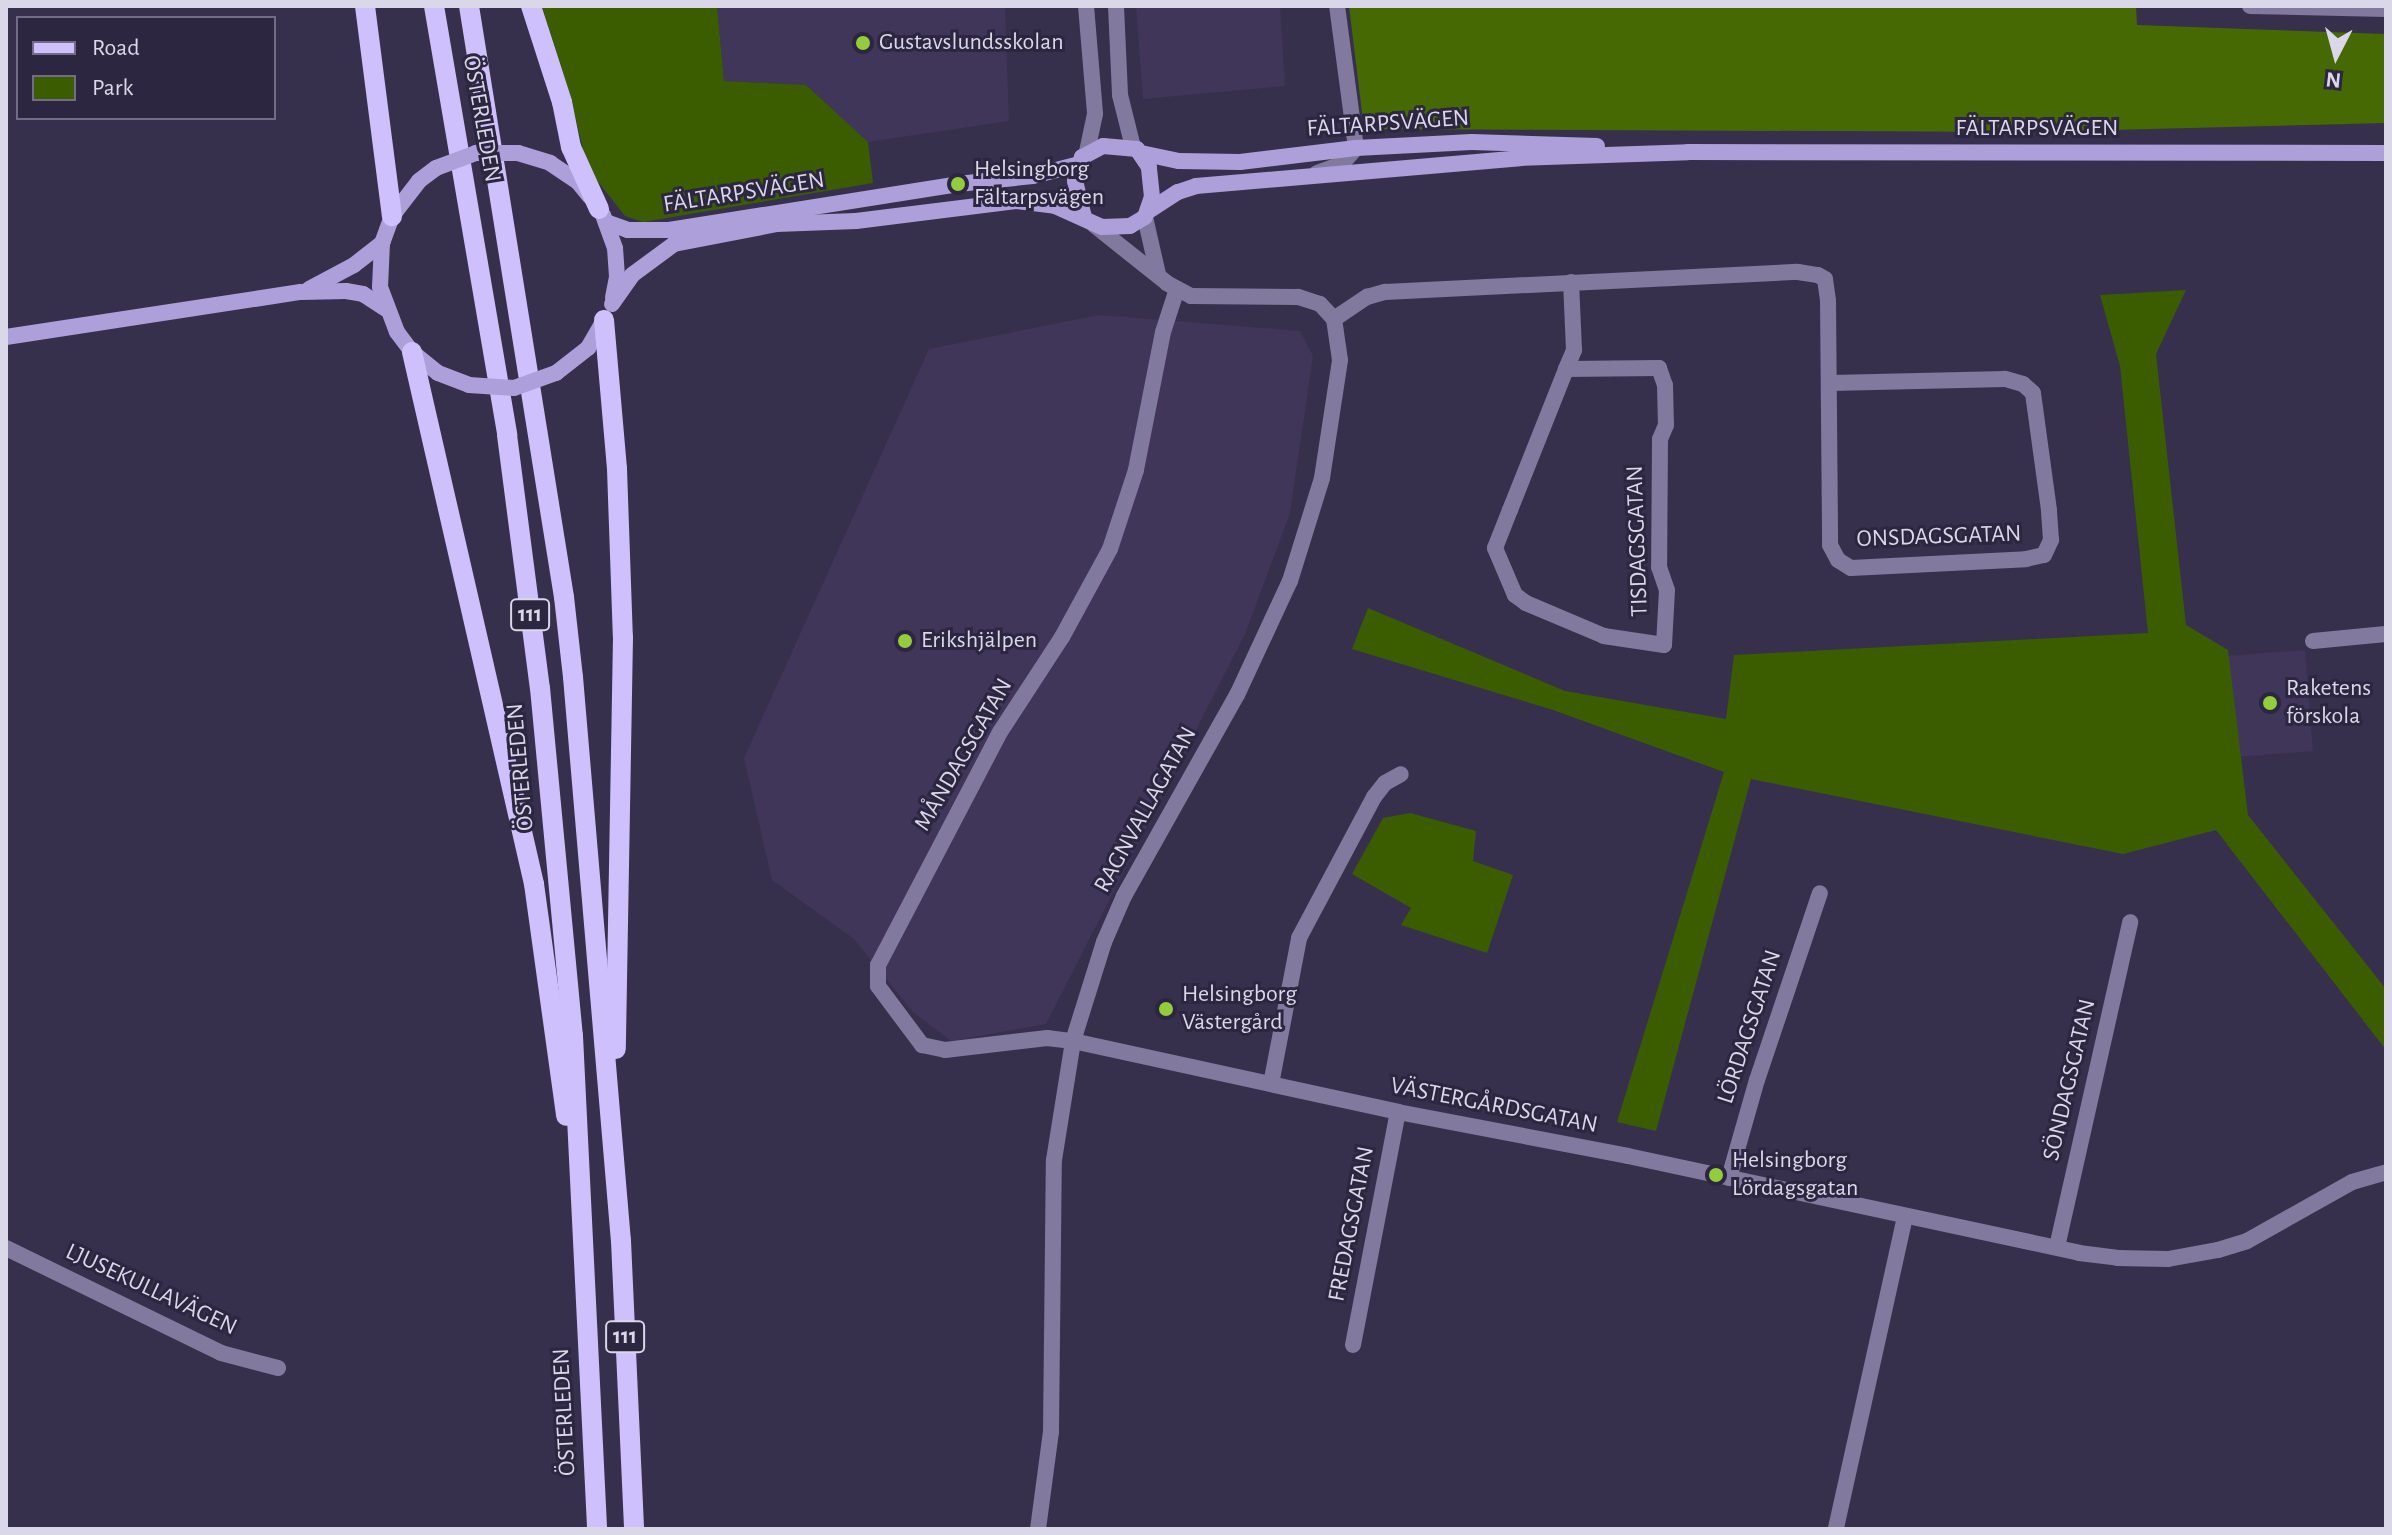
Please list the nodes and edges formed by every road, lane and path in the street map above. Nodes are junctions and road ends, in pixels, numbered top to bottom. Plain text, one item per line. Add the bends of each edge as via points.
1 (365, 6) edge
2 (434, 6) edge
3 (469, 6) edge
4 (531, 6) edge
5 (1086, 6) edge
6 (1116, 6) edge
7 (1337, 6) edge
8 (2250, 6) edge
9 (2386, 9) edge
10 (1356, 148) junction
11 (1137, 150) junction
12 (1688, 152) junction
13 (2386, 153) edge
14 (1083, 158) junction
15 (1312, 175) junction
16 (1147, 213) junction
17 (603, 215) junction
18 (392, 216) junction
19 (1089, 221) junction
20 (382, 243) junction
21 (1158, 276) junction
22 (1571, 282) junction
23 (1177, 289) junction
24 (301, 292) junction
25 (386, 309) junction
26 (608, 312) junction
27 (1334, 319) junction
28 (6, 337) edge
29 (412, 352) junction
30 (1566, 369) junction
31 (1831, 383) junction
32 (2386, 634) edge
33 (2313, 641) dead end
34 (1401, 774) dead end
35 (1820, 893) dead end
36 (2130, 922) dead end
37 (1073, 1041) junction
38 (1271, 1084) junction
39 (1398, 1112) junction
40 (613, 1145) junction
41 (2386, 1172) edge
42 (1729, 1178) junction
43 (1905, 1217) junction
44 (583, 1229) junction
45 (2057, 1247) junction
46 (6, 1248) edge
47 (1353, 1345) dead end
48 (278, 1368) dead end
49 (1836, 1528) edge
50 (597, 1529) edge
51 (634, 1529) edge
52 (1038, 1529) edge

1 - 18 main road
2 - 44 main road, ÖSTERLEDEN / 111 via 507,435 540,688 573,1036
3 - 40 main road, ÖSTERLEDEN / 111 via 564,597
4 - 17 main road via 571,147
5 - 14 street via 1095,114
6 - 11 street via 1120,95
7 - 10 street
8 - 9 street
10 - 11 main road, FÄLTARPSVÄGEN via 1240,162 1179,161
10 - 12 main road, FÄLTARPSVÄGEN via 1511,142
10 - 15 street via 1342,164
11 - 14 main road via 1103,146
11 - 16 main road via 1151,177
12 - 13 main road, FÄLTARPSVÄGEN
12 - 15 main road, FÄLTARPSVÄGEN via 1520,158
14 - 17 main road, FÄLTARPSVÄGEN via 1033,176 669,230 628,230
14 - 19 main road via 1075,189
15 - 16 main road, FÄLTARPSVÄGEN via 1196,186
16 - 19 main road via 1121,228
16 - 21 street
17 - 18 main road, bridge via 578,182 550,163 518,153 476,153 436,168
17 - 26 main road via 615,248 617,277
18 - 20 main road
19 - 21 street
19 - 26 main road, FÄLTARPSVÄGEN via 1055,206 1016,201 709,235 674,244 653,257 632,275
20 - 24 main road via 354,265
20 - 25 main road via 380,287
21 - 23 street
22 - 27 street, ONSDAGSGATAN via 1385,292 1367,297
22 - 30 street, TISDAGSGATAN via 1574,350
22 - 31 street, ONSDAGSGATAN via 1818,275 1827,287
23 - 27 street via 1209,298 1308,298
23 - 37 street, MÅNDAGSGATAN via 1163,332 1136,470 1110,549 1062,637 1000,732 877,969 878,986 926,1047 1047,1038
24 - 25 main road via 363,294
24 - 28 main road
25 - 29 main road
26 - 29 main road, bridge via 588,348 556,373 514,388 469,385 438,373
26 - 40 main road via 623,637
27 - 37 street, RAGNVALLAGATAN via 1340,349 1336,405 1322,478 1290,581 1237,695 1124,896
29 - 44 main road via 534,884
30 - 30 street, TISDAGSGATAN via 1495,548 1501,566 1515,595 1526,603 1604,636 1664,645 1667,590 1659,567 1660,439 1666,425 1659,368
31 - 31 street, ONSDAGSGATAN via 1830,545 1838,560 1851,568 2044,555 2051,540 2049,510 2033,393 2023,384 2005,379
32 - 33 street
34 - 38 street via 1374,797 1299,938
35 - 42 street, LÖRDAGSGATAN
36 - 45 street, SÖNDAGSGATAN
37 - 38 street, VÄSTERGÅRDSGATAN
37 - 52 street, RAGNVALLAGATAN via 1054,1160 1051,1432
38 - 39 street, VÄSTERGÅRDSGATAN
39 - 42 street, VÄSTERGÅRDSGATAN
39 - 47 street, FREDAGSGATAN
40 - 51 main road, ÖSTERLEDEN / 111
41 - 45 street, VÄSTERGÅRDSGATAN via 2352,1182 2247,1241 2200,1255 2117,1258
42 - 43 street, VÄSTERGÅRDSGATAN
43 - 45 street, VÄSTERGÅRDSGATAN
43 - 49 street
44 - 50 main road, ÖSTERLEDEN / 111
46 - 48 street, LJUSEKULLAVÄGEN via 221,1353

